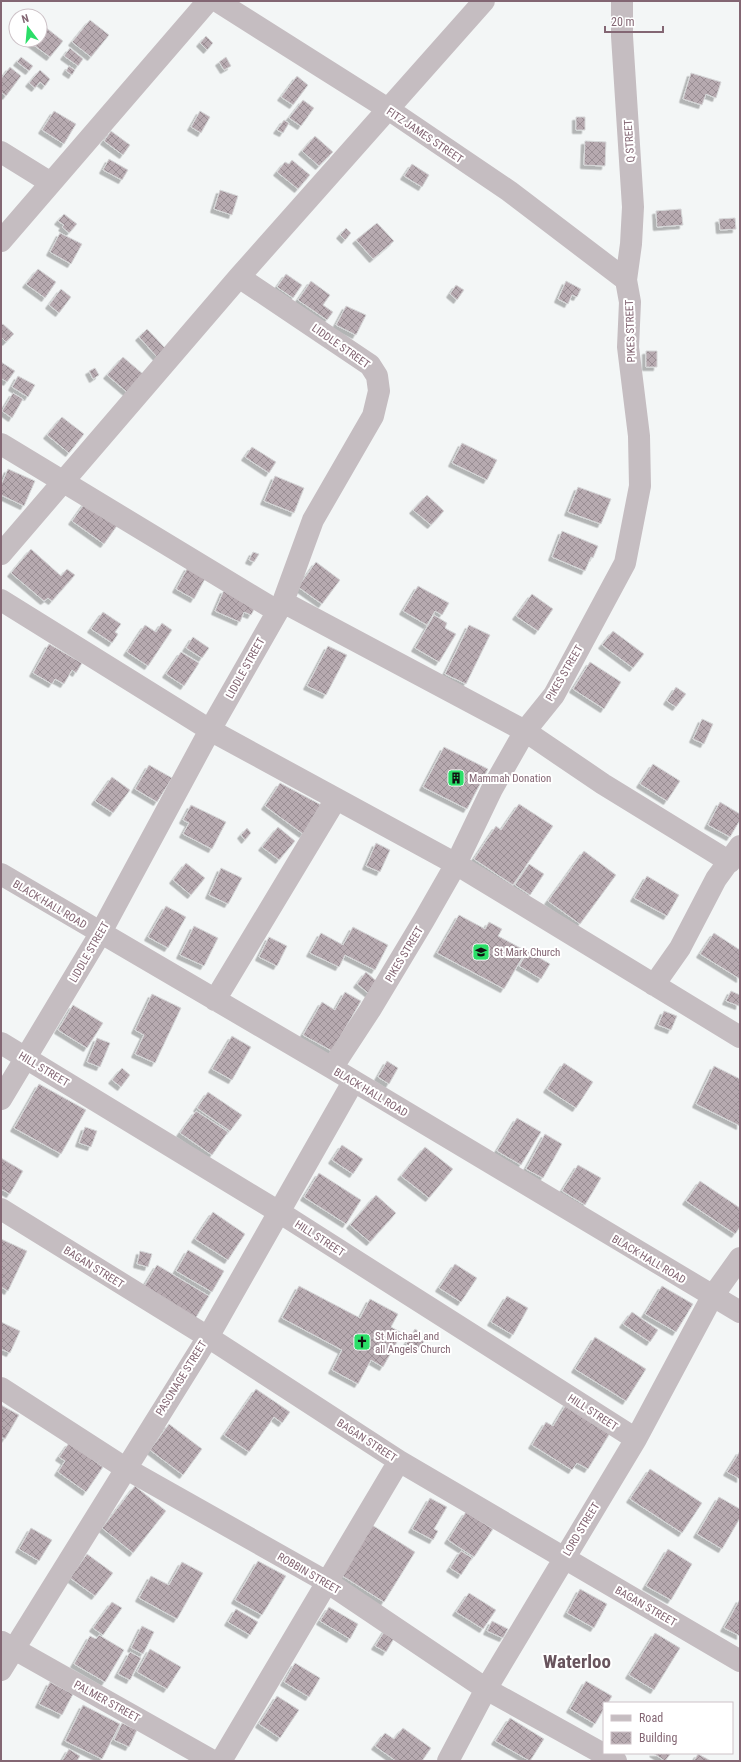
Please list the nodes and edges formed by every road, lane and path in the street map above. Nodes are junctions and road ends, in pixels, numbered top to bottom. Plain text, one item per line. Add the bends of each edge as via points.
1 (208, 1) edge
2 (217, 1) edge
3 (484, 1) edge
4 (622, 1) edge
5 (388, 109) junction
6 (1, 152) edge
7 (51, 183) junction
8 (1, 241) edge
9 (239, 277) junction
10 (626, 280) junction
11 (1, 444) edge
12 (63, 483) junction
13 (1, 554) edge
14 (1, 600) edge
15 (280, 607) junction
16 (210, 730) junction
17 (525, 731) junction
18 (336, 799) junction
19 (735, 854) edge
20 (456, 864) junction
21 (1, 874) edge
22 (100, 934) junction
23 (654, 985) junction
24 (215, 1000) junction
25 (740, 1037) edge
26 (1, 1043) edge
27 (26, 1058) junction
28 (332, 1068) junction
29 (353, 1082) junction
30 (1, 1099) edge
31 (1, 1210) edge
32 (279, 1212) junction
33 (740, 1258) edge
34 (712, 1296) junction
35 (740, 1312) edge
36 (208, 1337) junction
37 (1, 1388) edge
38 (636, 1440) junction
39 (399, 1461) junction
40 (125, 1468) junction
41 (564, 1558) junction
42 (328, 1582) junction
43 (7, 1645) edge
44 (740, 1661) edge
45 (1, 1670) edge
46 (486, 1689) junction
47 (603, 1754) edge
48 (603, 1754) edge
49 (213, 1761) edge
50 (221, 1761) edge
51 (448, 1761) edge
52 (616, 1761) edge

1 - 7 street
2 - 5 street, FITZ JAMES STREET
3 - 5 street
4 - 10 street, Q STREET via 622,36 634,207
5 - 9 street
5 - 10 street, FITZ JAMES STREET via 509,191
6 - 7 street
7 - 8 street
9 - 12 street
9 - 15 street, LIDDLE STREET via 370,364 377,376 379,391 373,416 313,520
10 - 17 street, PIKES STREET via 630,302 628,346 640,436 640,486 625,563 554,695
11 - 12 street
12 - 13 street
12 - 15 street
14 - 16 street
15 - 16 street, LIDDLE STREET
15 - 17 street
16 - 18 street
16 - 22 street, LIDDLE STREET
17 - 19 street via 603,784
17 - 20 street, PIKES STREET via 492,789
18 - 20 street
18 - 24 street
19 - 23 street via 716,879 680,948
20 - 23 street
20 - 28 street, PIKES STREET via 370,1010
21 - 22 street, BLACK HALL ROAD
22 - 24 street, BLACK HALL ROAD
22 - 27 street, LIDDLE STREET
23 - 25 street
24 - 28 street, BLACK HALL ROAD
26 - 27 street, HILL STREET
27 - 30 street, LIDDLE STREET
27 - 32 street, HILL STREET
28 - 29 street, BLACK HALL ROAD
29 - 32 street, PASONAGE STREET
29 - 34 street, BLACK HALL ROAD
31 - 36 street, BAGAN STREET
32 - 36 street, PASONAGE STREET
32 - 38 street, HILL STREET
33 - 34 street, LORD STREET
34 - 35 street, BLACK HALL ROAD
34 - 38 street, LORD STREET
36 - 39 street, BAGAN STREET
36 - 40 street, PASONAGE STREET
37 - 40 street, ROBBIN STREET
38 - 41 street, LORD STREET
39 - 41 street, BAGAN STREET
39 - 42 street
40 - 42 street, ROBBIN STREET
40 - 43 street, PASONAGE STREET
41 - 44 street, BAGAN STREET
41 - 46 street, LORD STREET
42 - 46 street, ROBBIN STREET
42 - 50 street
43 - 45 street, PASONAGE STREET
43 - 49 street, PALMER STREET
46 - 47 street, ROBBIN STREET
46 - 51 street, LORD STREET
48 - 52 street, ROBBIN STREET

